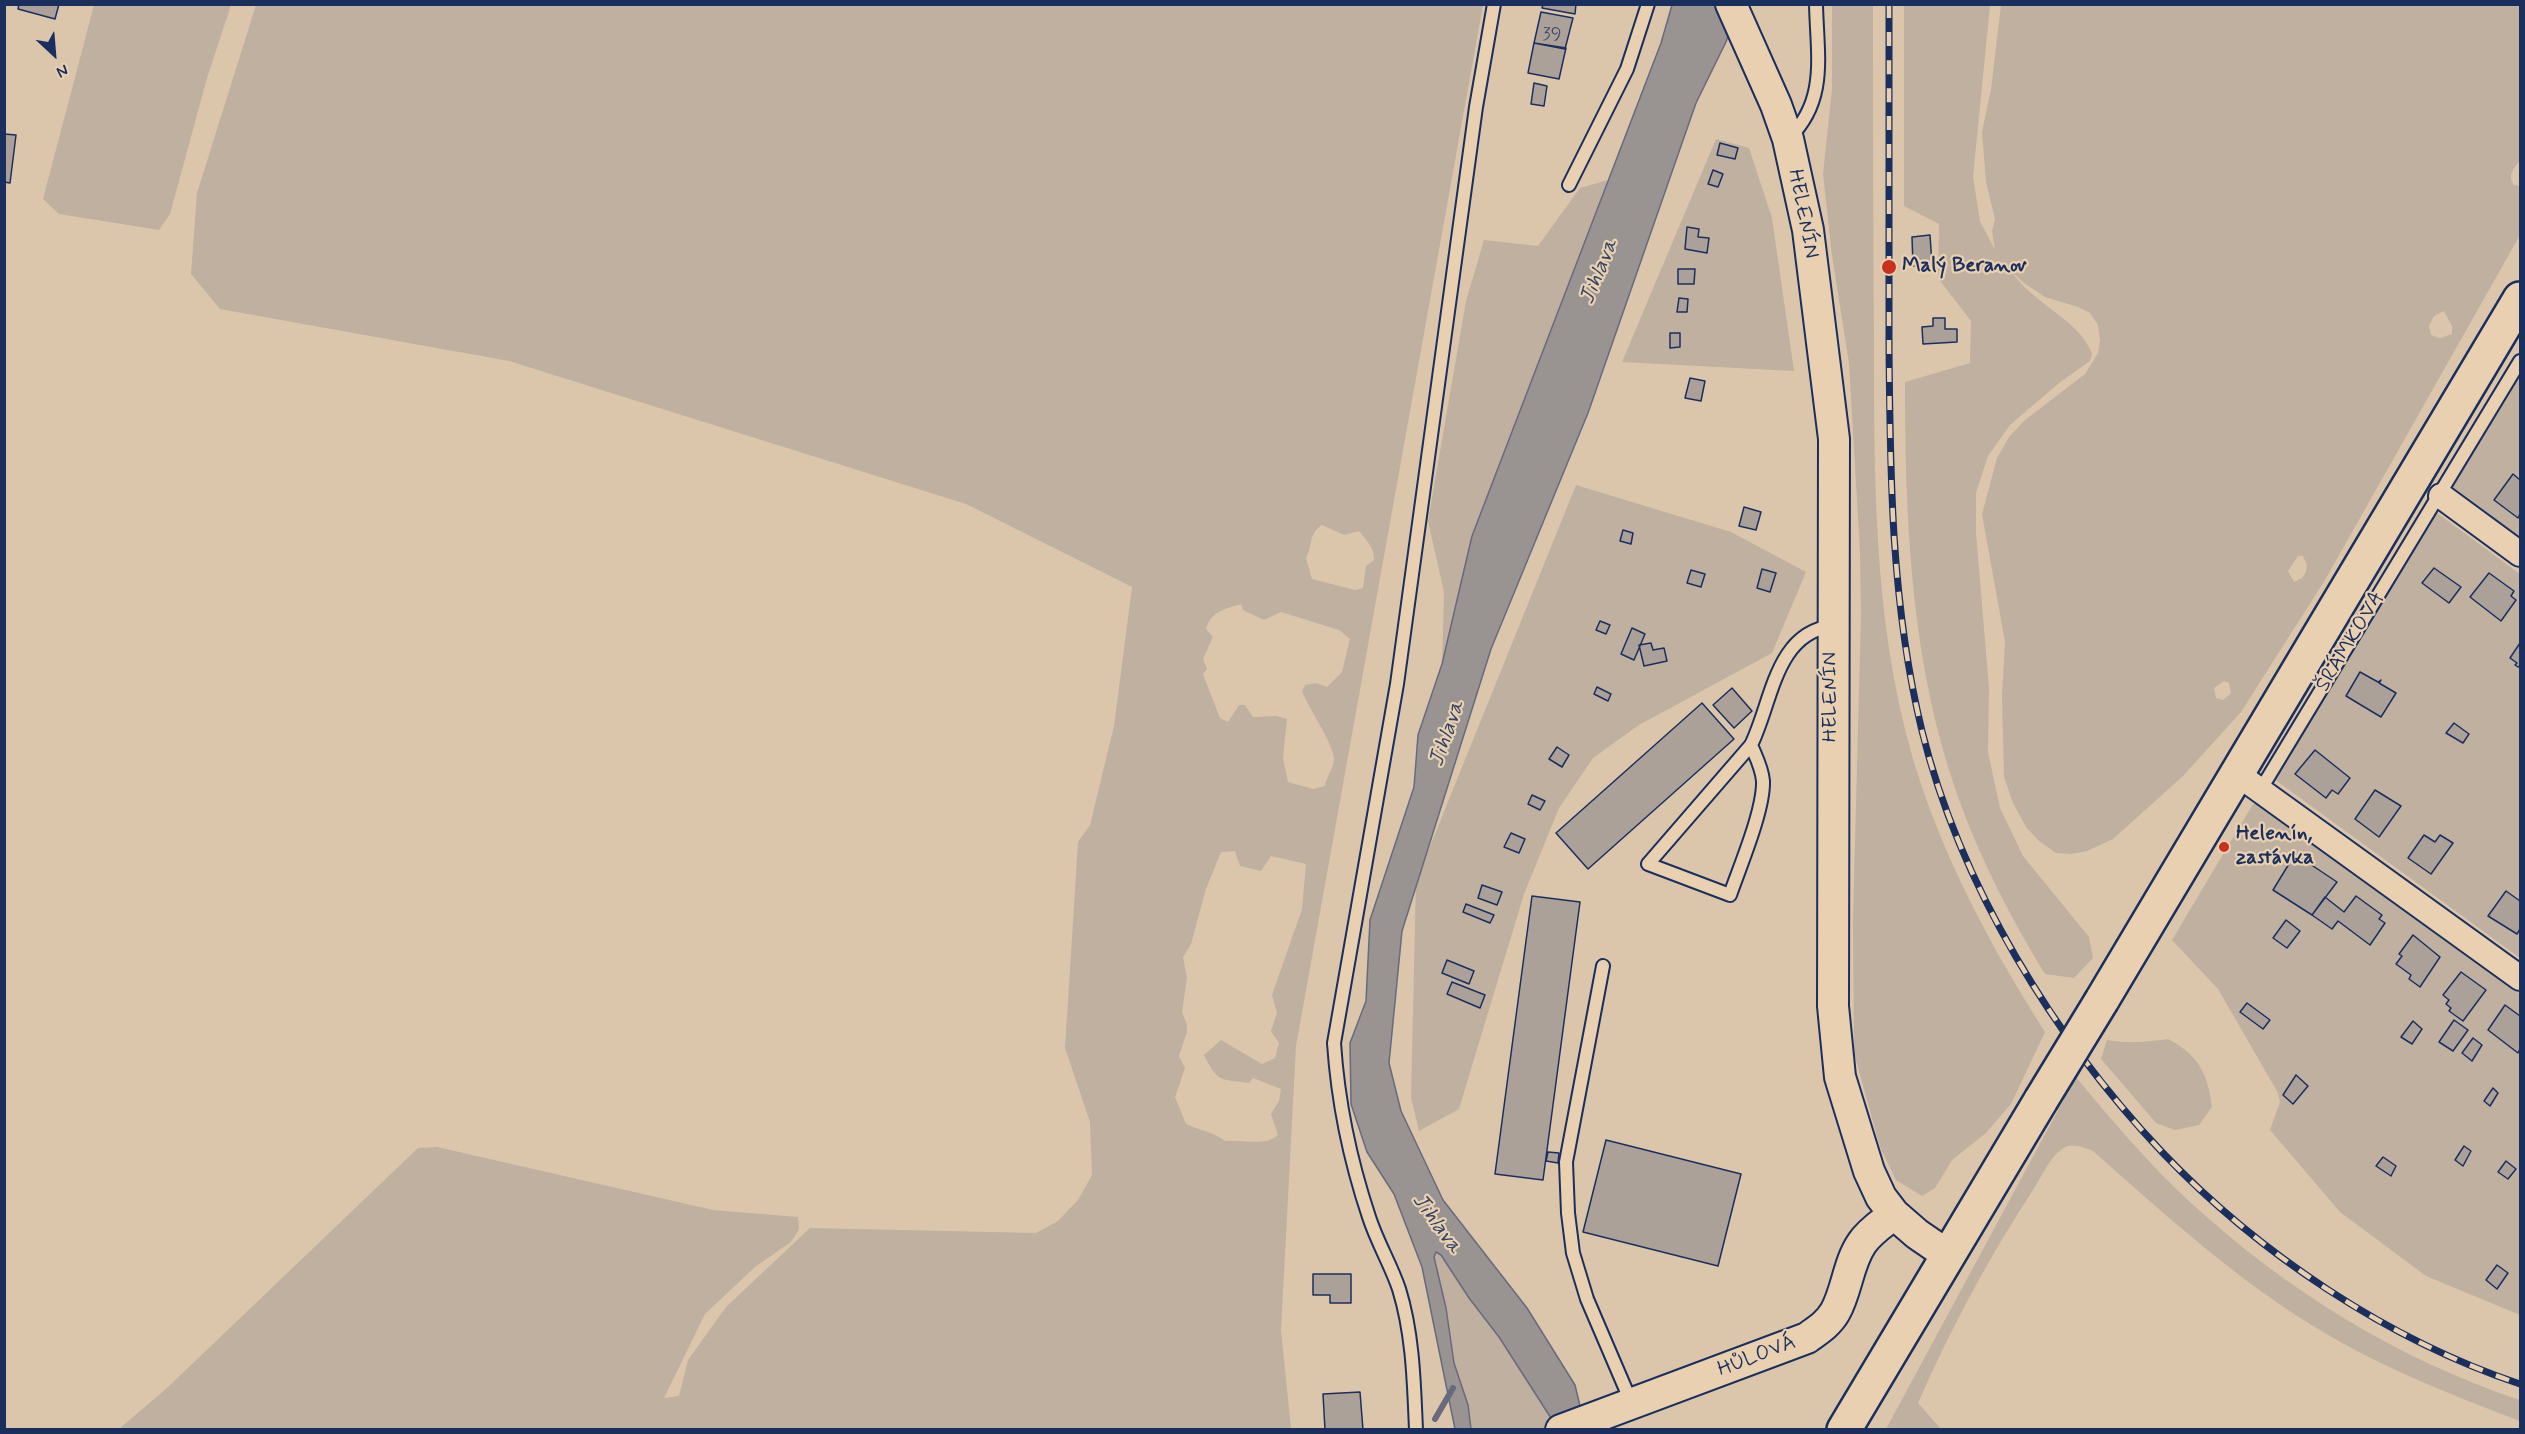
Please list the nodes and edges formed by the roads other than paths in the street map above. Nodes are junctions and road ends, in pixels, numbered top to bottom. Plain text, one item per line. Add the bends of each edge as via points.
1 (1494, 4) edge
2 (1648, 4) edge
3 (1731, 4) edge
4 (1815, 4) edge
5 (1788, 139) junction
6 (1569, 185) dead end
7 (2520, 299) edge
8 (2520, 361) edge
9 (2441, 496) junction
10 (2520, 554) edge
11 (1832, 626) junction
12 (1750, 745) junction
13 (2249, 781) junction
14 (1603, 966) dead end
15 (2520, 978) edge
16 (1893, 1214) junction
17 (1949, 1256) junction
18 (1632, 1405) junction
19 (1416, 1430) edge
20 (1561, 1430) edge
21 (1844, 1430) edge

1 - 19 lane via 1476,107 1397,684 1334,1043 1336,1086 1345,1137 1369,1218 1399,1289 1410,1344
2 - 6 lane via 1626,69
3 - 5 street, HELENÍN
4 - 5 lane via 1818,84 1811,110
5 - 11 street, HELENÍN via 1808,230 1834,440
7 - 13 main road
8 - 9 lane, ŠRÁMKOVA
9 - 10 street
9 - 13 lane, ŠRÁMKOVA
11 - 12 lane via 1821,627 1795,643 1780,666 1762,723
11 - 16 street, HELENÍN via 1833,1006 1840,1077 1869,1171
12 - 12 lane via 1736,762 1648,864 1730,895 1759,808 1763,783 1760,764
13 - 15 street
13 - 17 main road, bridge via 2102,1000
14 - 18 lane via 1566,1162 1568,1213 1573,1253 1587,1299
16 - 17 street, HELENÍN
16 - 18 street, HŮLOVÁ via 1862,1243 1836,1311 1825,1326 1807,1338
17 - 21 main road
18 - 20 street, HŮLOVÁ

